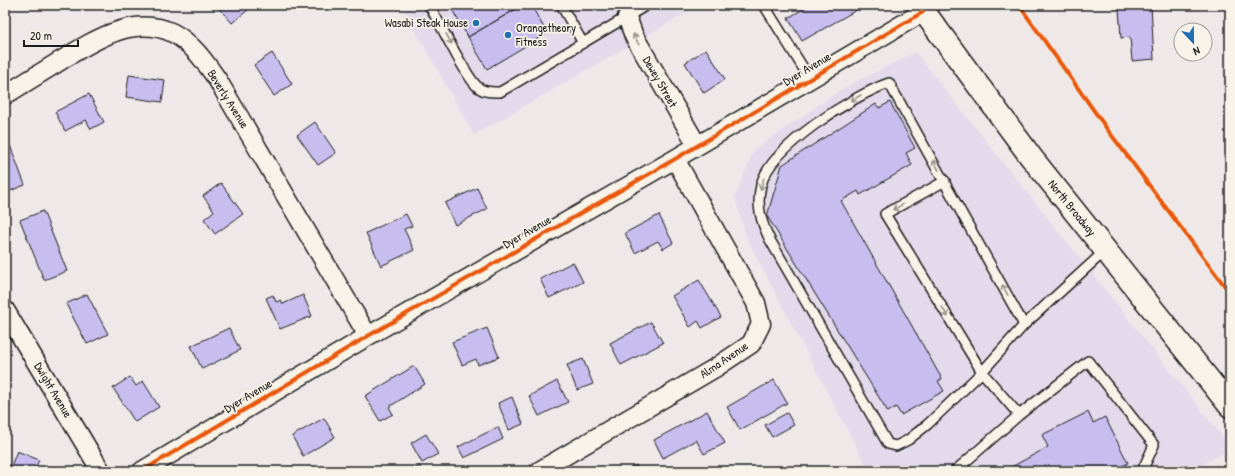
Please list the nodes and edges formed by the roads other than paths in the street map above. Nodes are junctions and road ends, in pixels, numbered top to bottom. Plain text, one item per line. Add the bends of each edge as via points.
1 (429, 5) edge
2 (560, 5) edge
3 (647, 5) edge
4 (764, 5) edge
5 (921, 8) edge
6 (627, 17) junction
7 (583, 43) junction
8 (810, 79) junction
9 (5, 95) edge
10 (697, 145) junction
11 (675, 159) junction
12 (944, 181) junction
13 (1106, 250) junction
14 (5, 310) edge
15 (1024, 325) junction
16 (368, 336) junction
17 (982, 372) junction
18 (1230, 406) edge
19 (1019, 415) junction
20 (101, 471) edge
21 (142, 471) edge
22 (539, 471) edge
23 (955, 471) edge
24 (1142, 471) edge

1 -> 7 lane via 474,82 479,88 489,92 500,92
2 - 7 lane
3 - 6 lane
4 - 8 lane
5 - 8 street, Dyer Avenue
5 - 13 main road, North Broadway via 1031,157
6 - 7 lane
10 -> 6 street, Dewey Street via 634,36
8 - 10 street, Dyer Avenue
9 - 16 street, Beverly Avenue via 111,32 132,27 153,27 173,33 191,46 217,79
10 - 11 street, Dyer Avenue
11 - 16 street, Dyer Avenue
11 - 22 street, Alma Avenue via 753,297 761,324 751,344 716,368
15 -> 12 lane
12 -> 17 lane via 885,214
12 -> 17 lane via 889,83 853,100 786,148 769,167 761,184 758,205 761,222 770,240 888,444 896,446 908,440
13 - 15 lane
13 - 18 main road, North Broadway
14 - 20 street, Dwight Avenue
15 - 17 lane
16 - 21 street, Dyer Avenue
17 - 19 lane
19 - 23 lane
19 - 24 lane via 1088,361 1154,445

